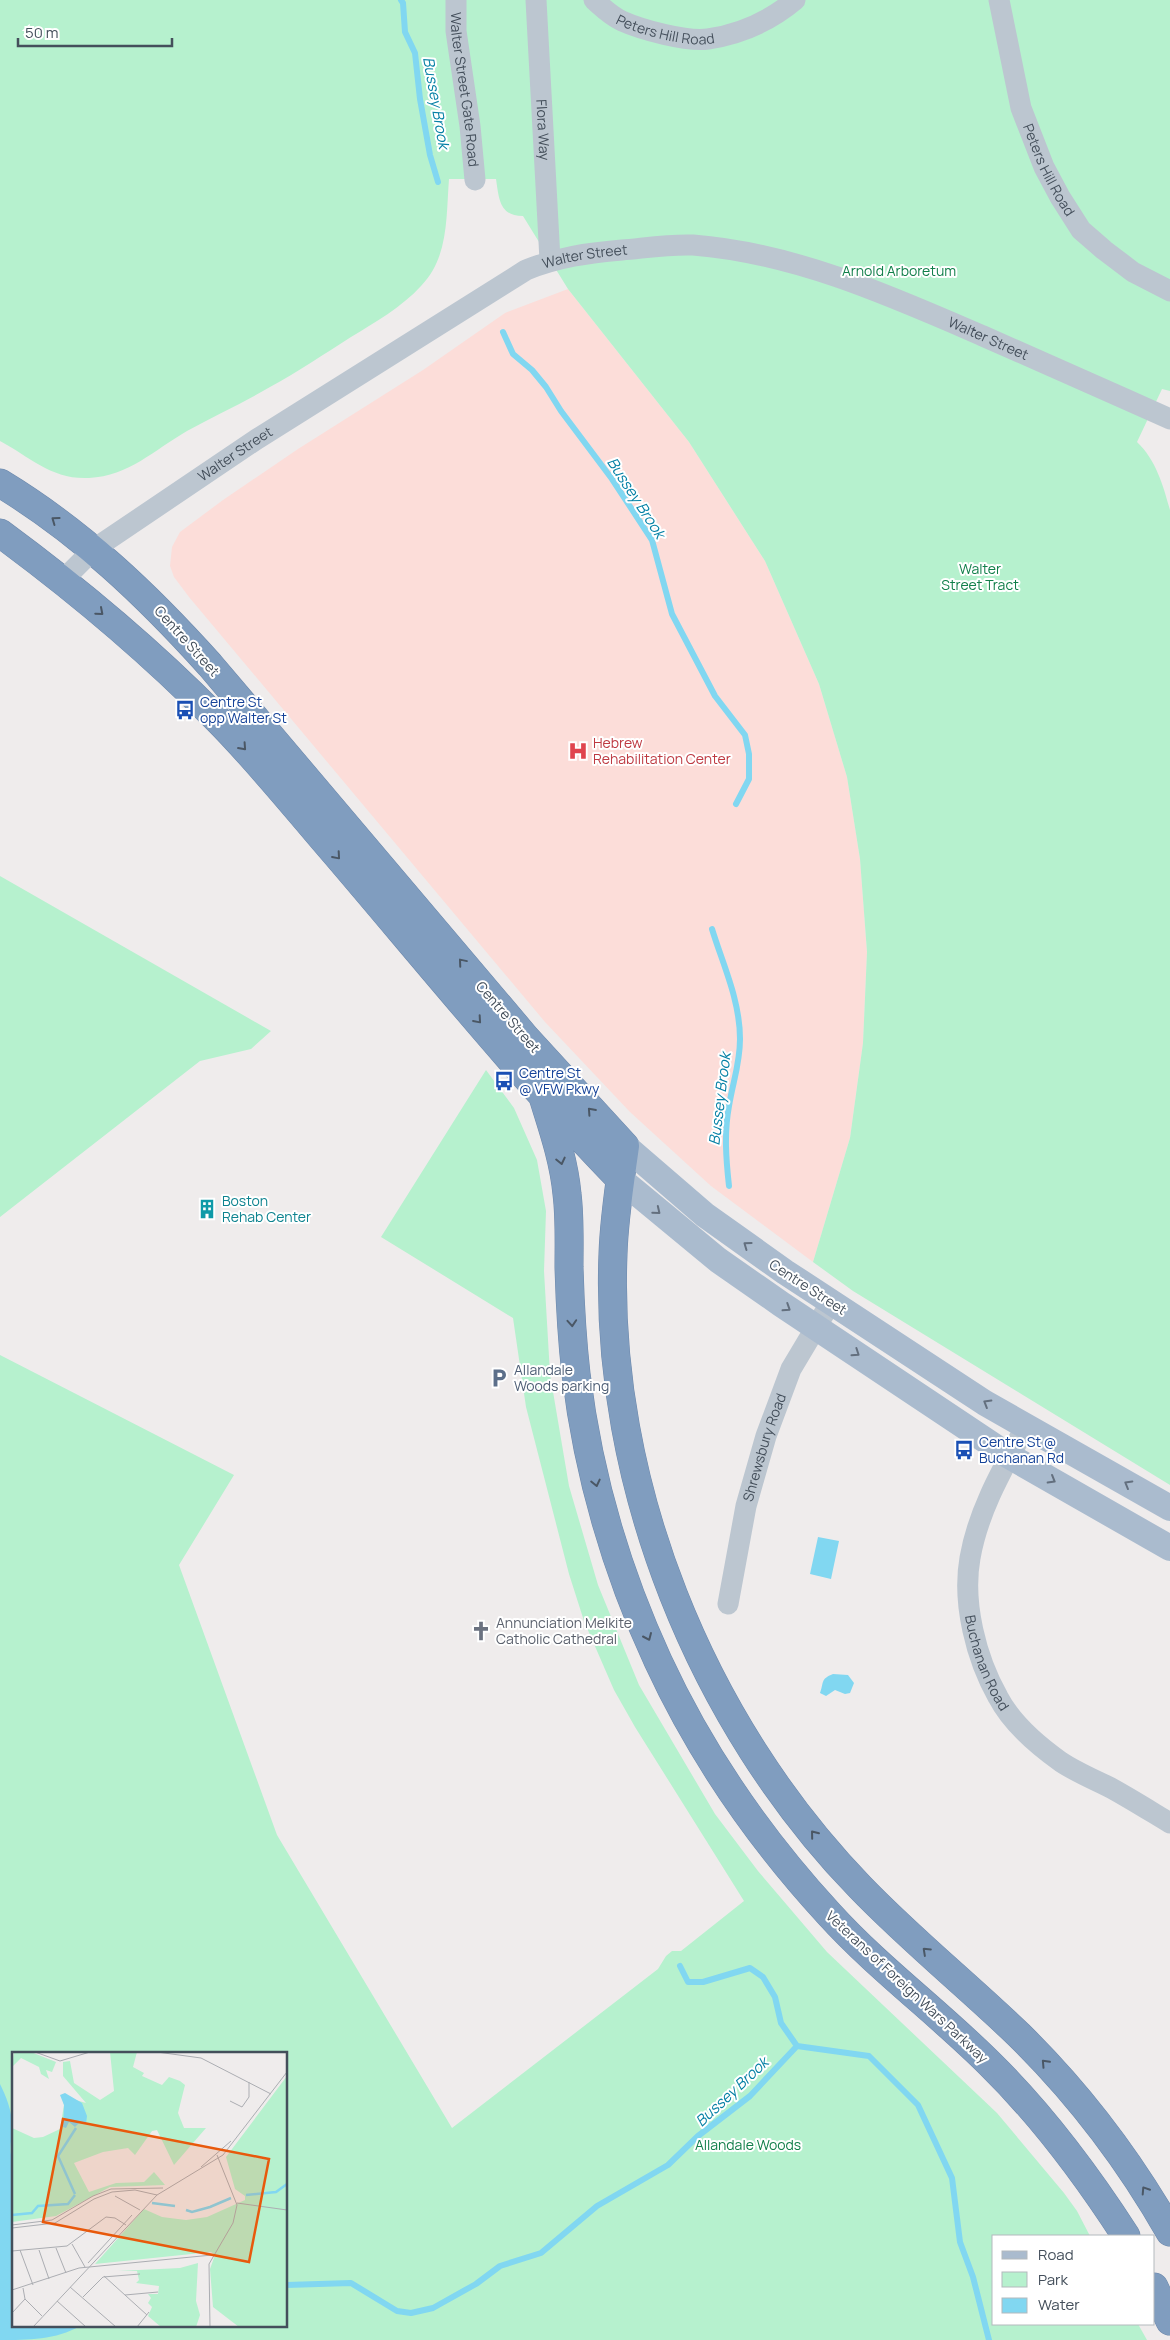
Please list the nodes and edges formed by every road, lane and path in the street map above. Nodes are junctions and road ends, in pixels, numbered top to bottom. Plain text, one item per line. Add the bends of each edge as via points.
1 (456, 0) edge
2 (536, 0) edge
3 (594, 0) edge
4 (795, 0) edge
5 (999, 0) edge
6 (475, 180) dead end
7 (550, 260) junction
8 (1170, 291) edge
9 (1170, 419) edge
10 (0, 483) edge
11 (0, 533) edge
12 (94, 549) junction
13 (63, 580) junction
14 (543, 1097) junction
15 (625, 1146) junction
16 (620, 1179) junction
17 (831, 1302) junction
18 (816, 1326) junction
19 (1026, 1426) junction
20 (1010, 1456) junction
21 (1170, 1508) edge
22 (1170, 1547) edge
23 (728, 1604) dead end
24 (1170, 1823) edge
25 (904, 1930) junction
26 (875, 1960) junction
27 (1170, 2232) edge
28 (1125, 2235) edge
29 (1155, 2289) edge
30 (1170, 2321) edge

1 - 6 street, Walter Street Gate Road via 456,31
2 - 7 street, Flora Way
3 - 4 street, Peters Hill Road via 621,21 653,31 707,40 757,26
5 - 8 street, Peters Hill Road via 1022,108 1044,166 1060,197 1081,230 1104,250 1133,272
7 - 9 street, Walter Street via 598,252 691,245 780,260 830,274 924,310
7 - 12 street, Walter Street via 526,270 257,440
12 -> 10 highway, Centre Street
11 - 13 highway, Centre Street
12 - 13 street, Walter Street
15 -> 12 highway, Centre Street via 526,1038 204,659 147,597
13 -> 14 highway, Centre Street via 145,650 230,732
14 - 16 highway, Centre Street
14 -> 26 highway, Veterans of Foreign Wars Parkway via 560,1155 567,1195 571,1317 581,1410 604,1516 628,1590 675,1695 733,1794 829,1915
15 - 16 highway
17 -> 15 main road, Centre Street via 706,1215
16 -> 18 main road, Centre Street via 718,1260
25 -> 16 highway via 833,1858 766,1770 712,1677 668,1576 645,1507 628,1438 617,1364 613,1255
17 - 18 street, Shrewsbury Road
19 -> 17 main road, Centre Street
18 -> 20 main road, Centre Street
18 - 23 street, Shrewsbury Road via 791,1369 766,1436 746,1506
19 - 20 street, Buchanan Road
21 -> 19 main road, Centre Street
20 -> 22 main road, Centre Street
20 - 24 street, Buchanan Road via 979,1524 970,1558 967,1588 983,1664 998,1698 1016,1723 1061,1762
25 - 26 highway
27 -> 25 highway via 1116,2148 1069,2089 1019,2036
26 - 28 highway, Veterans of Foreign Wars Parkway via 965,2040 1016,2091 1065,2147
29 - 30 highway

